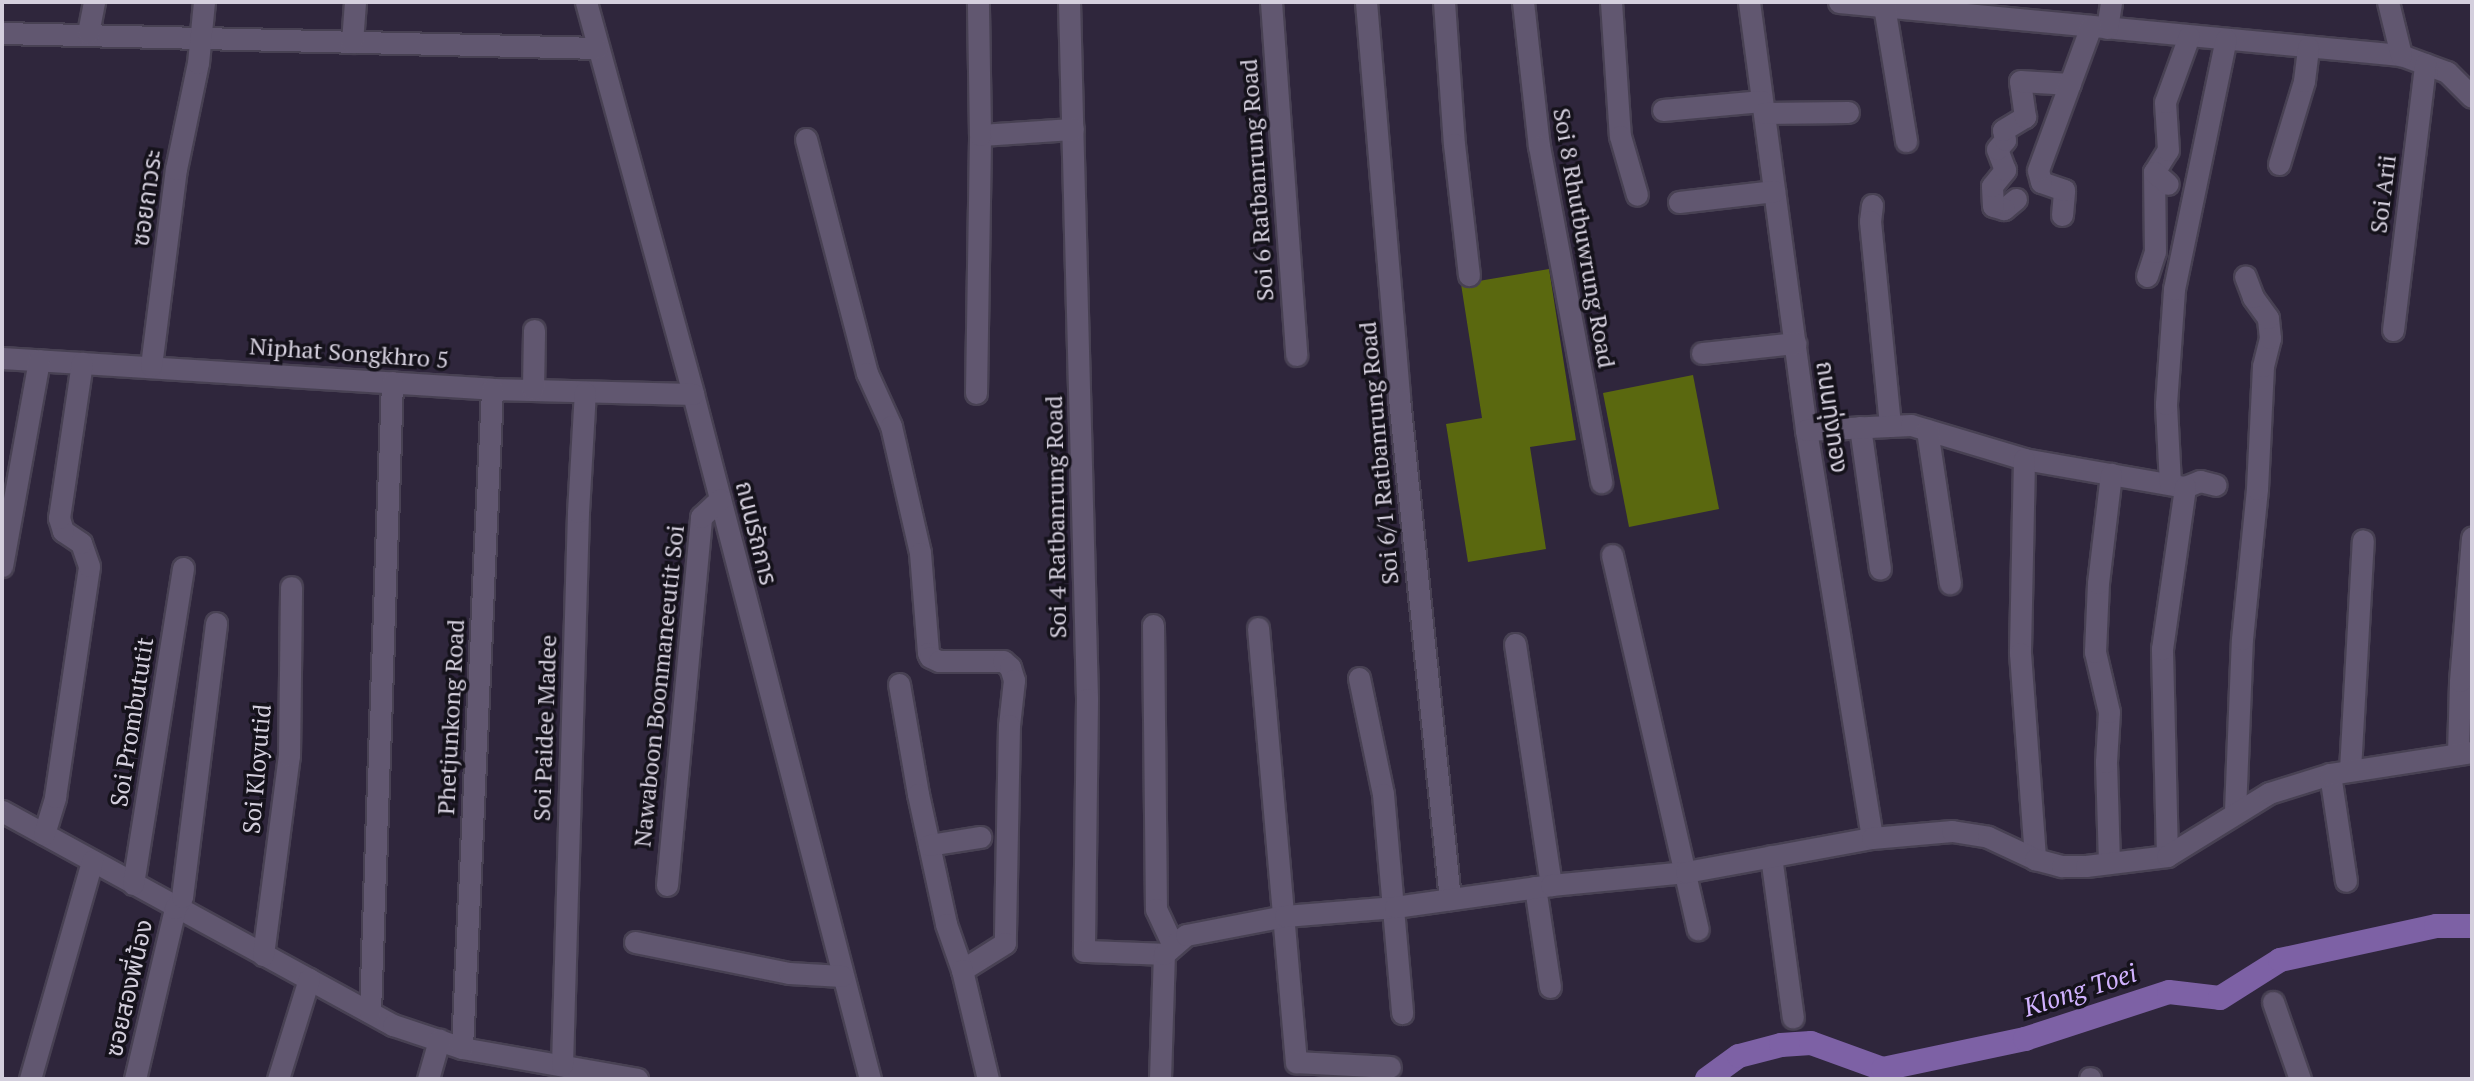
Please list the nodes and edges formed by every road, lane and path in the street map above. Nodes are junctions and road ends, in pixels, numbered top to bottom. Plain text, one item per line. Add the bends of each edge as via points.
1 (94, 2) edge
2 (204, 2) edge
3 (355, 2) edge
4 (586, 2) edge
5 (978, 2) edge
6 (1069, 2) edge
7 (1271, 2) edge
8 (1366, 2) edge
9 (1444, 2) edge
10 (1522, 2) edge
11 (1611, 2) edge
12 (1749, 2) edge
13 (1839, 2) edge
14 (2111, 2) edge
15 (2388, 2) edge
16 (1880, 4) edge
17 (2042, 12) edge
18 (2099, 27) junction
19 (2, 33) edge
20 (88, 33) junction
21 (2189, 36) junction
22 (198, 39) junction
23 (2226, 39) junction
24 (352, 43) junction
25 (2308, 47) junction
26 (597, 48) junction
27 (2401, 55) junction
28 (2425, 64) junction
29 (2070, 84) junction
30 (2472, 97) edge
31 (1763, 107) junction
32 (1663, 110) dead end
33 (1848, 112) dead end
34 (1073, 129) junction
35 (980, 135) junction
36 (806, 139) dead end
37 (1906, 141) dead end
38 (2279, 164) dead end
39 (1774, 191) junction
40 (1637, 195) dead end
41 (2016, 199) dead end
42 (1679, 202) dead end
43 (1872, 205) dead end
44 (2062, 215) dead end
45 (1469, 275) dead end
46 (2147, 276) dead end
47 (2245, 276) dead end
48 (534, 330) dead end
49 (2393, 330) dead end
50 (1795, 343) junction
51 (1702, 353) dead end
52 (1296, 355) dead end
53 (2, 358) edge
54 (39, 360) junction
55 (82, 363) junction
56 (151, 366) junction
57 (392, 382) junction
58 (492, 389) junction
59 (533, 389) junction
60 (585, 392) junction
61 (976, 393) dead end
62 (693, 394) junction
63 (1890, 426) junction
64 (1860, 427) junction
65 (1806, 430) junction
66 (1927, 430) junction
67 (2024, 459) junction
68 (2111, 474) junction
69 (1601, 482) dead end
70 (2177, 485) junction
71 (2216, 485) dead end
72 (720, 499) junction
73 (2472, 537) edge
74 (2363, 540) dead end
75 (1612, 555) dead end
76 (2, 566) edge
77 (183, 568) dead end
78 (1880, 569) dead end
79 (1950, 583) dead end
80 (291, 587) dead end
81 (216, 623) dead end
82 (1153, 625) dead end
83 (1258, 628) dead end
84 (1515, 644) dead end
85 (1359, 678) dead end
86 (899, 684) dead end
87 (2465, 753) edge
88 (2340, 772) junction
89 (2235, 811) junction
90 (3, 817) edge
91 (44, 834) junction
92 (980, 837) dead end
93 (1872, 838) junction
94 (929, 845) junction
95 (1771, 856) junction
96 (2167, 856) junction
97 (2035, 859) junction
98 (92, 861) junction
99 (2109, 863) junction
100 (1685, 872) junction
101 (2346, 881) dead end
102 (133, 884) junction
103 (667, 885) dead end
104 (1543, 886) junction
105 (1450, 899) junction
106 (1395, 907) junction
107 (176, 908) junction
108 (1285, 916) junction
109 (1698, 929) dead end
110 (635, 942) dead end
111 (1168, 949) junction
112 (263, 955) junction
113 (962, 970) junction
114 (842, 976) junction
115 (309, 979) junction
116 (1550, 988) dead end
117 (2273, 1002) dead end
118 (370, 1012) junction
119 (1402, 1013) dead end
120 (1793, 1018) dead end
121 (439, 1040) junction
122 (462, 1048) junction
123 (562, 1065) junction
124 (1390, 1067) dead end
125 (530, 1069) edge
126 (1296, 1071) edge
127 (613, 1077) edge
128 (30, 1079) edge
129 (135, 1079) edge
130 (278, 1079) edge
131 (428, 1079) edge
132 (637, 1079) edge
133 (870, 1079) edge
134 (988, 1079) edge
135 (1160, 1079) edge
136 (2300, 1079) edge

1 - 20 street
2 - 22 street, ซอยถาวระ
3 - 24 street
4 - 26 street, ถนนรัถการ
5 - 35 street
6 - 34 street, Soi 4 Ratbanrung Road
7 - 52 street, Soi 6 Ratbanrung Road
8 - 105 street, Soi 6/1 Ratbanrung Road via 1399,398
9 - 45 street
10 - 69 street, Soi 8 Rhutbuwrung Road via 1539,146
11 - 40 street via 1620,136
12 - 31 street, ถนนทุ่งทอง
13 - 16 street
14 - 18 street
15 - 27 street
16 - 17 street
16 - 37 street
17 - 18 street
18 - 21 street
18 - 29 street
19 - 20 street
20 - 22 street
21 - 23 street
21 - 46 street via 2165,102 2168,150 2155,252
22 - 24 street
22 - 56 street, ซอยถาวระ
23 - 25 street
23 - 70 street via 2174,289 2166,404
24 - 26 street
25 - 27 street
25 - 38 street via 2304,81
26 - 62 street, ถนนรัถการ
27 - 28 street
28 - 30 street via 2447,72
28 - 49 street, Soi Arii
29 - 41 street via 2020,81 2025,117 2003,130 2005,140 1997,149 2005,170 1992,186 1993,206 2004,209
29 - 44 street via 2038,170 2041,182 2064,190
31 - 32 street
31 - 33 street
31 - 39 street, ถนนทุ่งทอง
34 - 35 street
34 - 111 street, Soi 4 Ratbanrung Road via 1087,699 1084,951
35 - 61 street
36 - 113 street via 867,373 891,426 920,553 928,653 939,661 1003,662 1014,680 1005,943
39 - 42 street
39 - 50 street, ถนนทุ่งทอง
43 - 63 street
47 - 89 street via 2268,318 2270,338 2263,366 2242,639
48 - 59 street
50 - 51 street
50 - 65 street, ถนนทุ่งทอง
53 - 54 street, Niphat Songkhro 5
54 - 55 street, Niphat Songkhro 5
54 - 76 street
55 - 56 street, Niphat Songkhro 5
55 - 91 street via 59,518 63,531 80,543 89,566 55,797
56 - 57 street, Niphat Songkhro 5
57 - 58 street, Niphat Songkhro 5
57 - 118 street
58 - 59 street, Niphat Songkhro 5
58 - 122 street, Phetjunkong Road
59 - 60 street, Niphat Songkhro 5
60 - 62 street, Niphat Songkhro 5
60 - 123 street, Soi Paidee Madee
62 - 72 street, ถนนรัถการ
63 - 64 street
63 - 66 street
64 - 65 street
64 - 78 street
65 - 93 street, ถนนทุ่งทอง
66 - 67 street
66 - 79 street
67 - 68 street
67 - 97 street via 2020,653
68 - 70 street
68 - 99 street via 2095,652 2109,712
70 - 71 street via 2200,481
70 - 96 street via 2162,649
72 - 103 street, Nawaboon Boonmaneeutit Soi via 701,517
72 - 114 street, ถนนรัถการ
73 - 87 street via 2460,681
74 - 88 street
75 - 100 street
77 - 102 street, Soi Prombututit
80 - 112 street, Soi Kloyutid via 289,756
81 - 107 street, ซอยสองพี่น้อง via 183,897
82 - 111 street via 1156,909
83 - 108 street
84 - 104 street
85 - 106 street via 1383,794
86 - 94 street
87 - 88 street
88 - 89 street via 2269,793
88 - 101 street
89 - 96 street
90 - 91 street
91 - 98 street
92 - 94 street
93 - 95 street
93 - 97 street via 1952,831 1988,837
94 - 113 street via 946,924
95 - 100 street
95 - 120 street
96 - 99 street
97 - 99 street via 2062,866
98 - 102 street
98 - 128 street
100 - 104 street
100 - 109 street
102 - 107 street
104 - 105 street
104 - 116 street
105 - 106 street
106 - 108 street
106 - 119 street
107 - 112 street
107 - 129 street, ซอยสองพี่น้อง
108 - 111 street via 1186,935
108 - 126 street
110 - 114 street via 789,973
111 - 135 street
112 - 115 street
113 - 134 street
114 - 133 street, ถนนรัถการ
115 - 118 street
115 - 130 street
117 - 136 street
118 - 121 street
121 - 122 street
121 - 131 street
122 - 125 street
123 - 125 street
123 - 127 street
124 - 126 street
127 - 132 street

